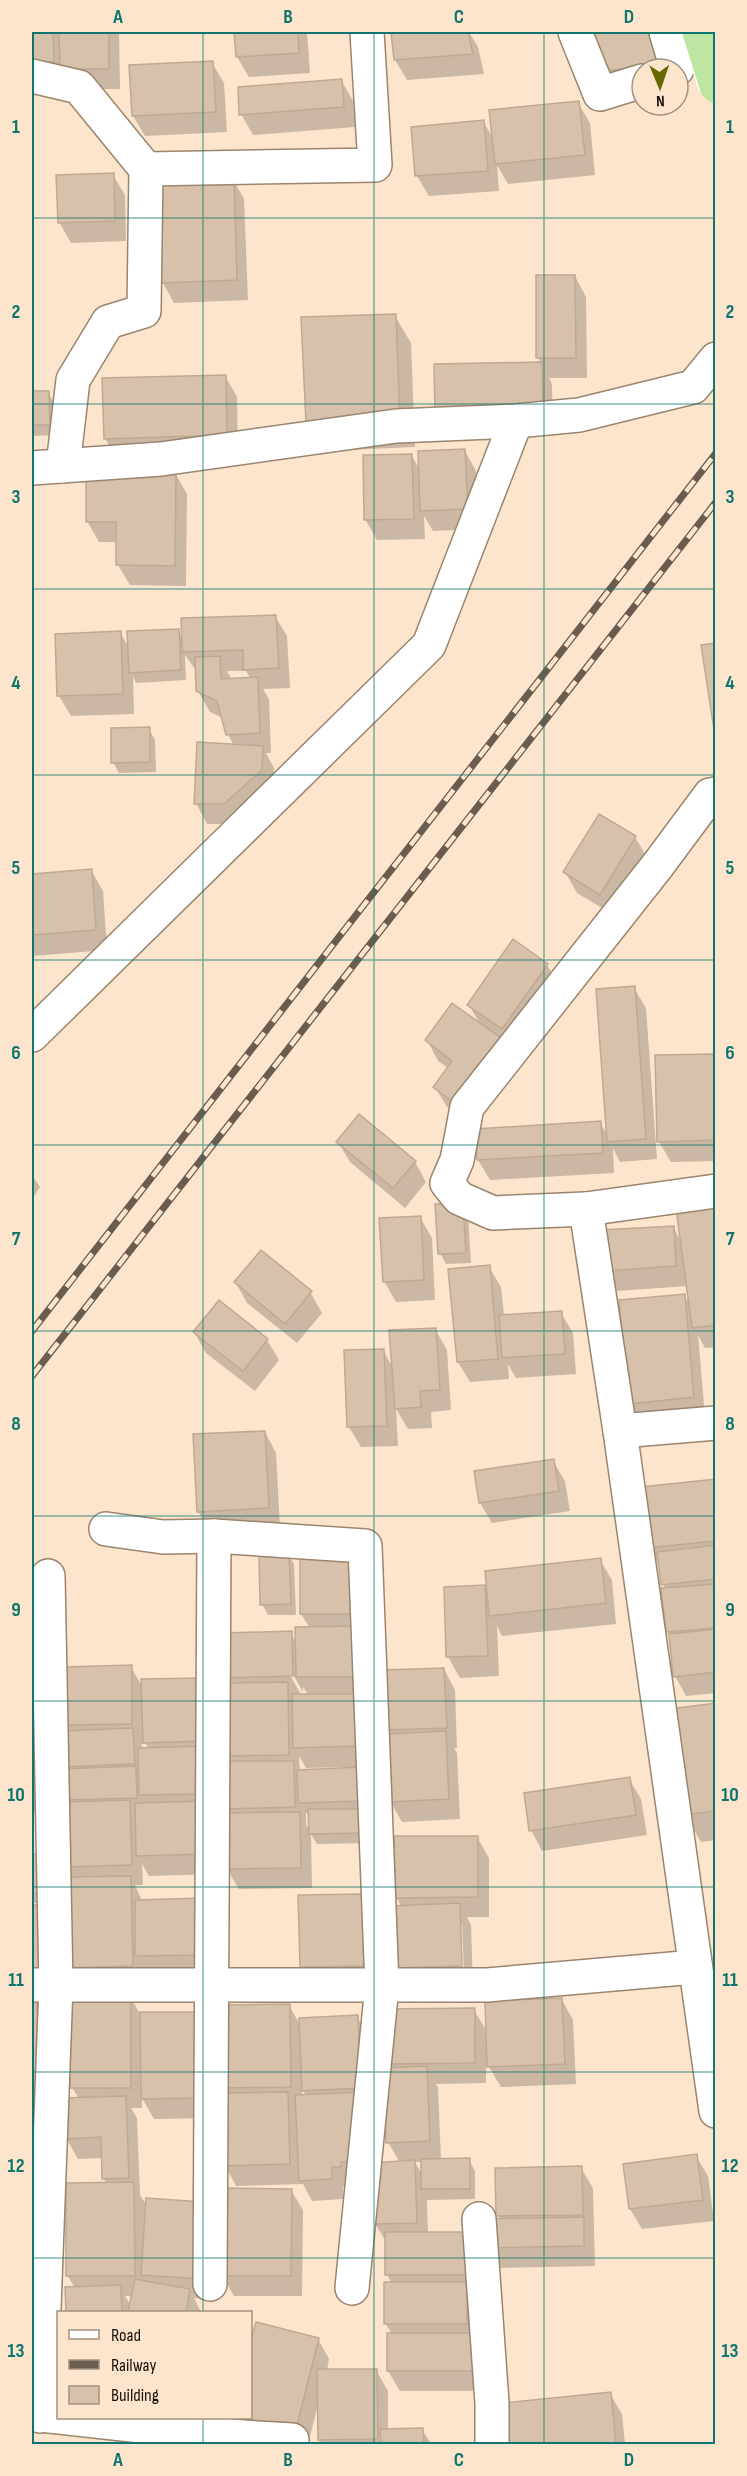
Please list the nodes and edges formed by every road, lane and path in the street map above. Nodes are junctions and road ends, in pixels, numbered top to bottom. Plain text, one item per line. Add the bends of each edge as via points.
1 (367, 32) edge
2 (575, 32) edge
3 (666, 32) edge
4 (699, 32) edge
5 (673, 57) edge
6 (690, 72) edge
7 (32, 76) edge
8 (716, 76) edge
9 (630, 85) edge
10 (716, 86) edge
11 (146, 169) junction
12 (716, 359) edge
13 (516, 421) junction
14 (47, 467) edge
15 (716, 794) edge
16 (32, 998) edge
17 (66, 1000) junction
18 (32, 1035) edge
19 (716, 1191) edge
20 (586, 1209) junction
21 (716, 1423) edge
22 (620, 1431) junction
23 (106, 1528) dead end
24 (214, 1536) junction
25 (48, 1576) dead end
26 (700, 1950) edge
27 (44, 1985) edge
28 (212, 1985) junction
29 (382, 1986) junction
30 (716, 2110) edge
31 (479, 2219) dead end
32 (210, 2284) dead end
33 (352, 2288) dead end
34 (36, 2415) edge
35 (57, 2418) edge
36 (67, 2419) edge
37 (292, 2440) dead end
38 (240, 2441) edge
39 (492, 2445) edge

1 - 11 street via 375,165
2 - 9 street via 600,94
3 - 5 street
4 - 10 main road, bridge
6 - 8 street
7 - 11 street via 79,87
11 - 14 street via 144,311 108,322 73,380
12 - 13 street via 693,387 579,415
13 - 14 street via 396,426 161,459
13 - 17 street via 429,645
15 - 20 street via 710,795 467,1107 457,1160 447,1183 459,1198 493,1213
16 - 17 street
17 - 18 street
19 - 20 street
20 - 22 street
21 - 22 street
22 - 26 street
23 - 24 street via 163,1537
24 - 28 street
24 - 29 street via 365,1546
25 - 27 street
26 - 29 street via 487,1985
26 - 30 street
27 - 28 street
27 - 34 street
28 - 29 street
28 - 32 street
29 - 33 street
31 - 39 street
34 - 35 street
36 - 38 street
37 - 38 street

